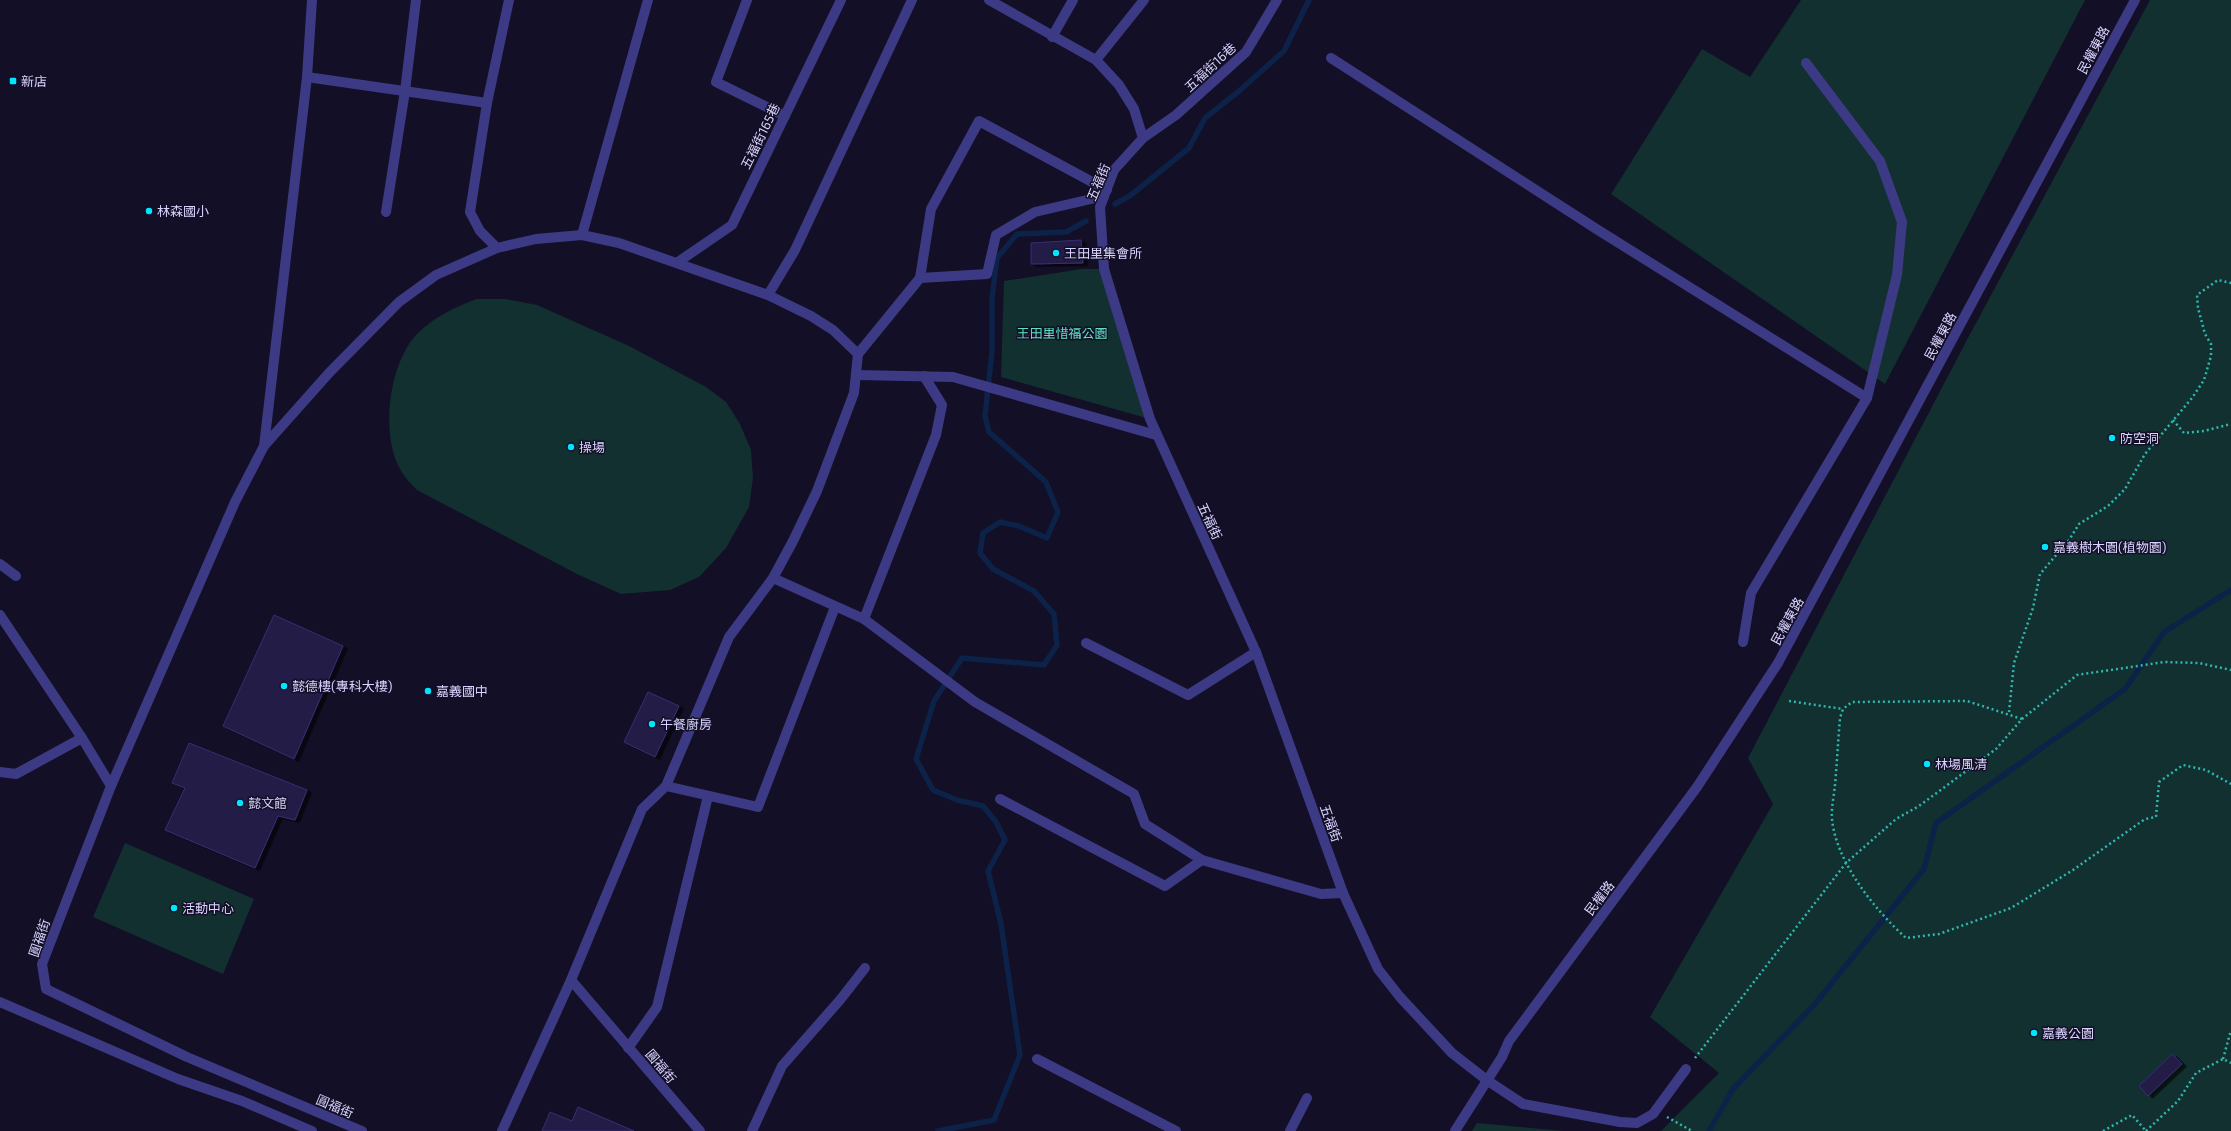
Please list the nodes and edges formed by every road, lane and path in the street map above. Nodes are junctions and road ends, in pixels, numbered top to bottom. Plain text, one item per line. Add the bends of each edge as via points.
1 (312, 0) edge
2 (416, 0) edge
3 (509, 0) edge
4 (648, 0) edge
5 (747, 0) edge
6 (841, 0) edge
7 (912, 0) edge
8 (989, 0) edge
9 (1073, 0) edge
10 (1144, 0) edge
11 (1277, 0) edge
12 (2134, 0) edge
13 (1052, 36) junction
14 (1331, 58) dead end
15 (1096, 60) junction
16 (1806, 63) dead end
17 (307, 77) junction
18 (404, 91) junction
19 (488, 103) junction
20 (785, 116) junction
21 (1143, 138) junction
22 (1105, 193) junction
23 (386, 212) dead end
24 (582, 235) junction
25 (497, 248) junction
26 (678, 262) junction
27 (920, 278) junction
28 (2231, 283) edge
29 (768, 295) junction
30 (858, 354) junction
31 (856, 375) junction
32 (924, 376) junction
33 (1867, 398) junction
34 (2173, 420) junction
35 (2231, 424) edge
36 (1156, 435) junction
37 (264, 446) junction
38 (0, 564) edge
39 (16, 576) dead end
40 (773, 578) junction
41 (835, 607) junction
42 (0, 615) edge
43 (864, 619) junction
44 (1743, 642) dead end
45 (1086, 643) dead end
46 (1256, 652) junction
47 (2231, 670) edge
48 (1766, 682) joint
49 (1788, 702) dead end
50 (1843, 709) junction
51 (2008, 713) junction
52 (2022, 719) junction
53 (82, 738) junction
54 (0, 772) edge
55 (2231, 784) edge
56 (111, 786) junction
57 (666, 786) junction
58 (708, 796) junction
59 (1000, 799) dead end
60 (1202, 860) junction
61 (1846, 863) junction
62 (1343, 894) junction
63 (865, 968) dead end
64 (571, 980) junction
65 (0, 1002) edge
66 (2231, 1030) edge
67 (628, 1048) junction
68 (1038, 1059) dead end
69 (2223, 1059) junction
70 (2231, 1063) edge
71 (1686, 1069) joint
72 (1488, 1081) junction
73 (1308, 1098) dead end
74 (1653, 1114) junction
75 (312, 1131) edge
76 (362, 1131) edge
77 (502, 1131) edge
78 (700, 1131) edge
79 (752, 1131) edge
80 (1176, 1131) edge
81 (1290, 1131) edge
82 (1455, 1131) edge
83 (1692, 1131) edge
84 (2103, 1131) edge
85 (2146, 1131) edge

1 - 17 street
2 - 18 street
3 - 19 street
4 - 24 street
5 - 20 street via 716,82
6 - 20 street, 五福街165巷
7 - 29 street via 795,250
8 - 13 street
9 - 13 street
10 - 15 street
11 - 21 street, 五福街16巷 via 1246,52 1176,115
12 - 48 street, 民權東路 via 1829,572
13 - 15 street
14 - 33 street via 1598,230
15 - 21 street via 1119,85 1134,109
16 - 33 street via 1880,161 1902,222 1897,275
17 - 18 street
17 - 37 street
18 - 19 street
18 - 23 street
19 - 25 street via 470,212 480,231
20 - 26 street, 五福街165巷 via 732,225
21 - 22 street, 五福街 via 1114,170
22 - 27 street via 1035,212 996,235 988,274
22 - 27 street via 979,121 932,209
22 - 36 street, 五福街 via 1100,207 1104,269
24 - 25 street via 536,239
24 - 26 street via 619,243
25 - 37 street via 436,275 399,302 329,373
26 - 29 street
27 - 30 street
28 - 34 path via 2218,280 2197,295 2205,334 2211,344 2211,356 2204,380
29 - 30 street via 833,330
30 - 31 street
31 - 32 street
31 - 40 street via 854,393 817,491
32 - 36 street via 953,376
32 - 43 street via 942,405 936,435
33 - 44 street via 1752,593
34 - 35 path via 2184,433
34 - 51 path via 2145,454 2124,489 2108,506 2079,524 2040,574 2033,608 2014,663
36 - 46 street, 五福街
37 - 56 street via 235,502
38 - 39 street
40 - 41 street
40 - 57 street via 729,637
41 - 43 street
41 - 58 street via 758,807
42 - 53 street
43 - 60 street via 975,702 1134,794 1145,824
45 - 46 street via 1188,696
46 - 62 street, 五福街
47 - 52 path via 2199,663 2164,662 2077,675
48 - 72 street, 民權路 via 1697,787 1509,1041
49 - 50 path
50 - 51 path via 1852,702 1967,701
50 - 61 path via 1840,718 1832,818
51 - 52 path
52 - 61 path via 1996,749 1919,806 1896,819
53 - 54 street via 16,774
53 - 56 street
55 - 61 path via 2206,770 2184,765 2159,782 2156,817 2145,819 2073,870 2011,908 1939,934 1906,938 1887,921
56 - 76 street, 圓福街 via 42,964 46,989 187,1057
57 - 58 street
57 - 64 street via 642,809
58 - 67 street via 657,1008
59 - 60 street via 1165,886
60 - 62 street via 1321,894
61 - 71 path
62 - 72 street, 五福街 via 1378,969 1400,997 1452,1053
63 - 79 street via 782,1066
64 - 67 street, 圓福街
64 - 77 street
65 - 75 street via 178,1079 242,1101
66 - 69 path
67 - 78 street, 圓福街
68 - 80 street
69 - 70 path
69 - 85 path via 2196,1073 2178,1101
71 - 74 street
72 - 74 street, 五福街 via 1523,1104 1620,1122 1637,1123
72 - 82 street, 民權路
73 - 81 street
74 - 83 path via 1663,1115
84 - 85 path via 2132,1115

